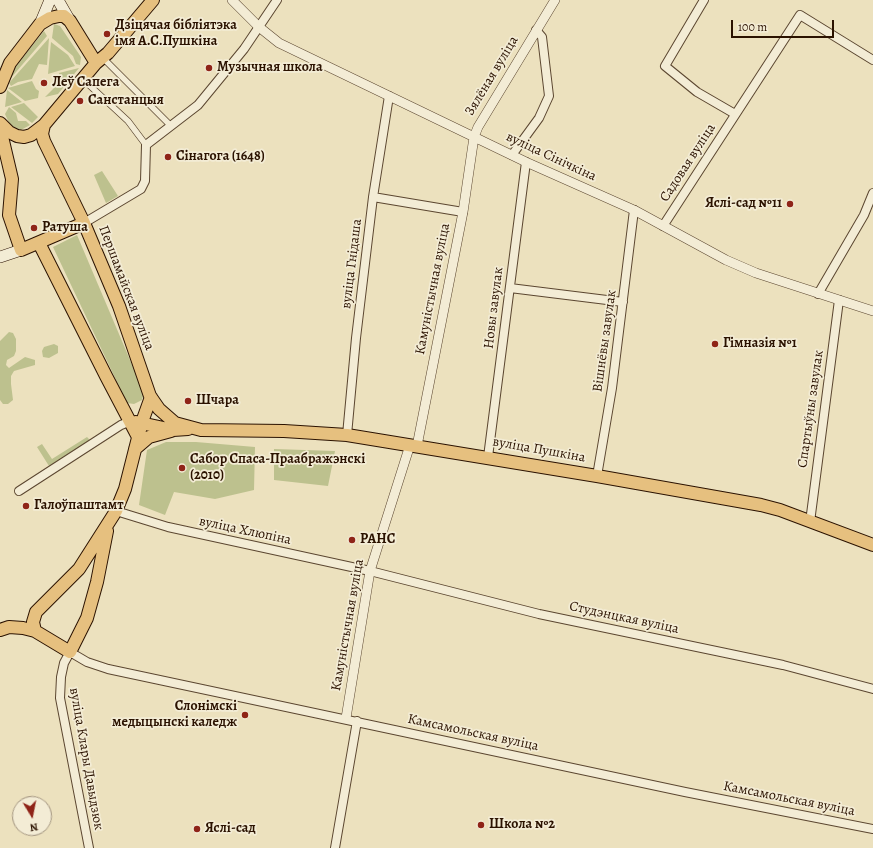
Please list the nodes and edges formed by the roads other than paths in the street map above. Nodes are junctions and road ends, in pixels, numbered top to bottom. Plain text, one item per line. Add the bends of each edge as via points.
1 (50, 0) edge
2 (58, 0) edge
3 (153, 0) edge
4 (232, 0) edge
5 (277, 0) edge
6 (555, 0) edge
7 (704, 0) edge
8 (70, 21) junction
9 (40, 24) junction
10 (259, 27) junction
11 (536, 30) junction
12 (100, 60) junction
13 (873, 60) edge
14 (88, 84) dead end
15 (0, 87) edge
16 (389, 96) junction
17 (735, 114) junction
18 (0, 123) edge
19 (44, 125) junction
20 (171, 126) junction
21 (0, 128) edge
22 (474, 137) junction
23 (149, 143) junction
24 (512, 155) junction
25 (526, 162) junction
26 (873, 193) edge
27 (374, 197) junction
28 (634, 210) junction
29 (463, 212) junction
30 (4, 213) edge
31 (84, 223) junction
32 (663, 226) junction
33 (39, 243) junction
34 (21, 250) junction
35 (0, 257) edge
36 (510, 288) junction
37 (818, 294) junction
38 (839, 300) junction
39 (623, 302) junction
40 (873, 311) edge
41 (150, 400) junction
42 (120, 403) junction
43 (137, 422) junction
44 (174, 426) junction
45 (347, 435) junction
46 (137, 443) junction
47 (413, 446) junction
48 (488, 457) junction
49 (596, 476) junction
50 (19, 491) dead end
51 (116, 511) junction
52 (810, 522) junction
53 (108, 526) junction
54 (873, 545) edge
55 (79, 569) junction
56 (370, 571) junction
57 (97, 582) junction
58 (36, 612) junction
59 (4, 628) edge
60 (35, 631) junction
61 (70, 652) junction
62 (873, 689) edge
63 (346, 718) junction
64 (357, 721) junction
65 (873, 829) edge
66 (89, 848) edge
67 (335, 848) edge

1 - 9 main road
2 - 8 main road
3 - 12 main road
4 - 10 street, вуліца Сінічкіна
5 - 10 street
6 - 11 street, Зялёная вуліца
7 - 17 street, Садовая вуліца via 665,66 697,92
8 - 9 main road via 64,16 59,16
8 - 12 main road
9 - 15 main road via 10,63
10 - 16 street, вуліца Сінічкіна via 279,43
10 - 20 street via 244,50 198,105
11 - 22 street, Зялёная вуліца
11 - 24 street, Зялёная вуліца via 542,36 549,96 539,118
12 - 19 main road
12 - 20 street
13 - 17 street, Садовая вуліца via 800,15
14 - 23 street
16 - 22 street, вуліца Сінічкіна
16 - 27 street, вуліца Гнідаша
17 - 32 street, Садовая вуліца
18 - 19 main road via 9,132 24,137
19 - 31 main road, Першамайская вуліца via 44,141
20 - 23 street
21 - 30 main road via 12,179
22 - 24 street, вуліца Сінічкіна
22 - 29 street, Камуністычная вуліца
23 - 31 street via 145,181 141,189
24 - 25 street, вуліца Сінічкіна
25 - 28 street, вуліца Сінічкіна
25 - 36 street, Новы завулак
26 - 37 street via 864,215
27 - 29 street
27 - 45 street, вуліца Гнідаша
28 - 32 street, вуліца Сінічкіна
28 - 39 street, Вішнёвы завулак
29 - 47 street, Камуністычная вуліца
30 - 34 main road
31 - 33 main road
31 - 41 main road, Першамайская вуліца via 119,306
32 - 37 street, вуліца Сінічкіна via 726,260
33 - 34 main road
33 - 42 main road
34 - 35 main road
36 - 39 street
36 - 48 street, Новы завулак
37 - 38 street, вуліца Сінічкіна
38 - 40 street, вуліца Сінічкіна
38 - 52 street, Спартыўны завулак
39 - 49 street, Вішнёвы завулак via 612,388
41 - 42 main road via 144,407 134,409
41 - 43 main road
41 - 44 main road, вуліца Пушкіна
42 - 43 main road
43 - 44 main road via 160,420
43 - 46 main road
43 - 50 street via 121,425
44 - 45 main road, вуліца Пушкіна via 216,431 284,431
44 - 46 main road
45 - 47 main road, вуліца Пушкіна
46 - 51 main road via 125,489
47 - 48 main road, вуліца Пушкіна
47 - 56 street, Камуністычная вуліца
48 - 49 main road, вуліца Пушкіна
49 - 52 main road, вуліца Пушкіна via 761,505
51 - 53 main road
51 - 56 street, вуліца Хлюпіна via 168,527
52 - 54 main road, вуліца Пушкіна
53 - 55 main road
53 - 57 main road
55 - 57 main road via 90,572
55 - 58 main road
56 - 62 street, Студэнцкая вуліца via 539,614 783,665
56 - 63 street, Камуністычная вуліца
57 - 61 main road via 86,618
58 - 59 main road
58 - 60 main road via 33,622
59 - 60 main road
60 - 61 main road
61 - 63 street, Камсамольская вуліца via 108,669
61 - 66 street, вуліца Клары Давыдзюк via 64,663 60,698
63 - 64 street, Камсамольская вуліца
64 - 65 street, Камсамольская вуліца via 685,792
64 - 67 street

